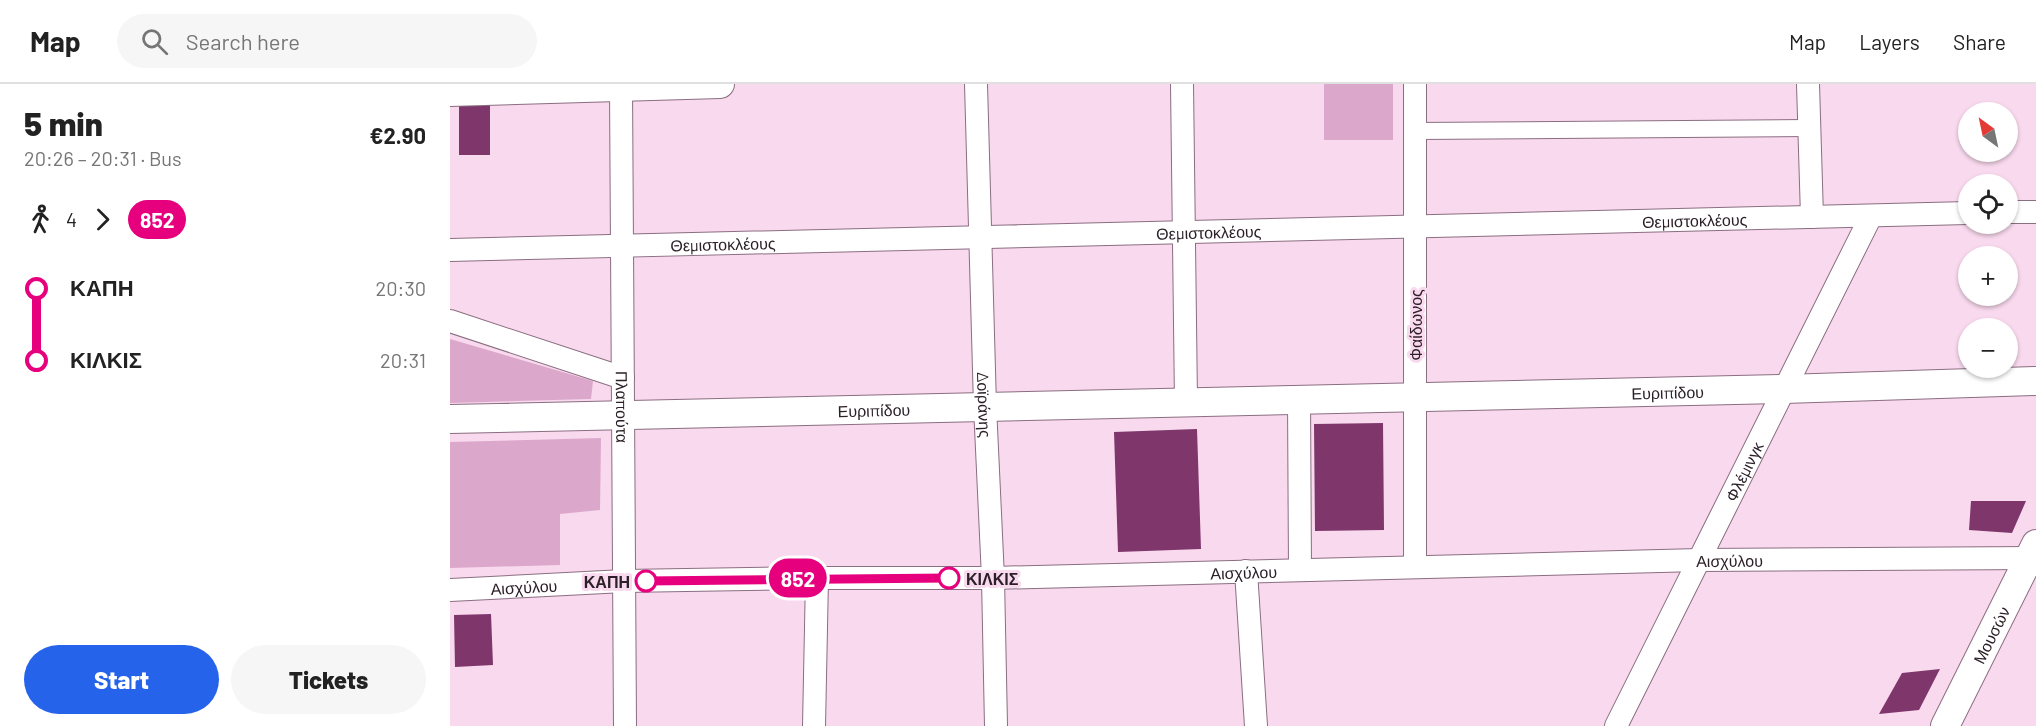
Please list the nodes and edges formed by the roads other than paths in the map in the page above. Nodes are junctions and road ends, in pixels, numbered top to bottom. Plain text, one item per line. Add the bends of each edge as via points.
1 (720, 84) edge
2 (976, 84) edge
3 (1182, 84) edge
4 (1415, 84) edge
5 (1808, 84) edge
6 (578, 86) edge
7 (621, 87) junction
8 (450, 92) edge
9 (1809, 128) junction
10 (1415, 131) junction
11 (2018, 212) edge
12 (2036, 212) edge
13 (1958, 213) edge
14 (1871, 216) junction
15 (1812, 217) junction
16 (1415, 227) junction
17 (1184, 232) junction
18 (980, 237) junction
19 (622, 245) junction
20 (450, 250) edge
21 (450, 321) edge
22 (623, 378) junction
23 (2036, 381) edge
24 (1784, 389) junction
25 (1415, 396) junction
26 (1299, 399) junction
27 (1186, 402) junction
28 (985, 406) junction
29 (623, 414) junction
30 (450, 419) edge
31 (2034, 554) edge
32 (1699, 560) junction
33 (1415, 567) junction
34 (1300, 570) junction
35 (1245, 571) junction
36 (817, 578) junction
37 (993, 578) junction
38 (624, 582) junction
39 (450, 590) edge
40 (625, 726) edge
41 (814, 726) edge
42 (996, 726) edge
43 (1256, 726) edge
44 (1616, 726) edge
45 (1945, 726) edge

1 - 7 street
2 - 18 street, Δοϊράνης
3 - 17 street
4 - 10 street, Φαίδωνος
5 - 9 street
6 - 7 street
6 - 8 street
7 - 19 street, Πλαπούτα
9 - 10 street
9 - 15 street
10 - 16 street, Φαίδωνος
11 - 12 street
13 - 14 street, Θεμιστοκλέους
14 - 15 street, Θεμιστοκλέους
14 - 24 street, Φλέμινγκ
15 - 16 street, Θεμιστοκλέους
16 - 17 street, Θεμιστοκλέους
16 - 25 street, Φαίδωνος
17 - 18 street, Θεμιστοκλέους
17 - 27 street
18 - 19 street, Θεμιστοκλέους
18 - 28 street, Δοϊράνης
19 - 20 street, Θεμιστοκλέους
19 - 22 street, Πλαπούτα
21 - 22 street
22 - 29 street, Πλαπούτα
23 - 24 street, Ευριπίδου
24 - 25 street, Ευριπίδου
24 - 32 street, Φλέμινγκ
25 - 26 street, Ευριπίδου
25 - 33 street, Φαίδωνος
26 - 27 street, Ευριπίδου
26 - 34 street
27 - 28 street, Ευριπίδου
28 - 29 street, Ευριπίδου
28 - 37 street, Δοϊράνης
29 - 30 street, Ευριπίδου
29 - 38 street, Πλαπούτα
31 - 32 street, Αισχύλου
31 - 45 street, Μουσών
32 - 33 street, Αισχύλου
32 - 44 street, Φλέμινγκ
33 - 34 street, Αισχύλου
34 - 35 street, Αισχύλου
35 - 37 street, Αισχύλου
35 - 43 street
36 - 37 street, Αισχύλου
36 - 38 street, Αισχύλου
36 - 41 street
37 - 42 street, Δοϊράνης
38 - 39 street, Αισχύλου
38 - 40 street, Πλαπούτα

